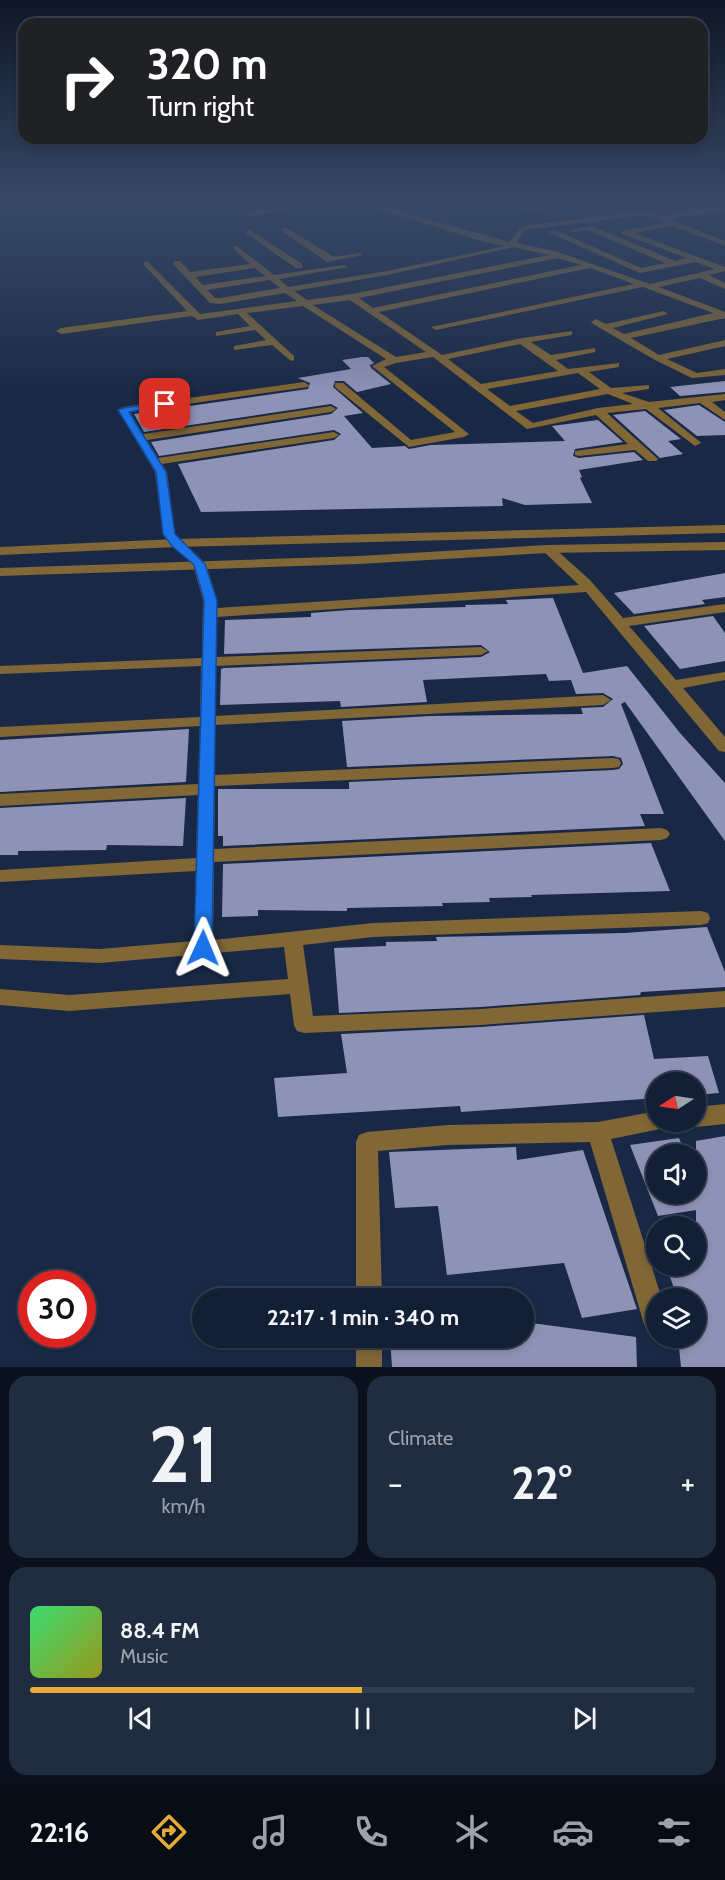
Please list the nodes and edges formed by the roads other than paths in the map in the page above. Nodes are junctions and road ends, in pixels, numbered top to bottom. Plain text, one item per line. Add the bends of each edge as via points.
1 (151, 268) edge
2 (182, 268) edge
3 (238, 268) edge
4 (260, 268) edge
5 (293, 268) edge
6 (337, 268) edge
7 (396, 268) edge
8 (495, 268) edge
9 (577, 268) edge
10 (598, 268) edge
11 (633, 268) edge
12 (653, 268) edge
13 (720, 268) edge
14 (640, 271) junction
15 (189, 275) junction
16 (269, 275) junction
17 (701, 275) junction
18 (620, 276) junction
19 (725, 285) edge
20 (646, 286) junction
21 (201, 288) junction
22 (288, 291) junction
23 (352, 297) junction
24 (305, 303) junction
25 (374, 310) junction
26 (193, 313) junction
27 (242, 313) junction
28 (664, 314) dead end
29 (724, 314) edge
30 (258, 327) junction
31 (436, 327) dead end
32 (61, 331) dead end
33 (570, 333) dead end
34 (219, 334) dead end
35 (624, 337) junction
36 (522, 341) junction
37 (274, 342) junction
38 (725, 343) edge
39 (237, 348) dead end
40 (592, 350) dead end
41 (438, 356) junction
42 (291, 358) dead end
43 (549, 358) junction
44 (658, 358) junction
45 (394, 360) junction
46 (616, 365) dead end
47 (580, 370) junction
48 (725, 372) edge
49 (566, 373) junction
50 (304, 385) dead end
51 (339, 385) dead end
52 (480, 387) junction
53 (645, 387) dead end
54 (609, 391) junction
55 (725, 397) edge
56 (702, 399) junction
57 (645, 405) junction
58 (331, 409) dead end
59 (509, 409) junction
60 (598, 411) junction
61 (725, 417) edge
62 (334, 435) dead end
63 (140, 438) junction
64 (695, 443) dead end
65 (637, 446) junction
66 (579, 453) dead end
67 (652, 459) dead end
68 (156, 462) junction
69 (725, 529) edge
70 (176, 543) junction
71 (725, 546) edge
72 (547, 549) junction
73 (0, 551) edge
74 (199, 564) junction
75 (0, 572) edge
76 (589, 588) junction
77 (725, 608) edge
78 (210, 613) junction
79 (619, 623) junction
80 (481, 651) dead end
81 (209, 663) junction
82 (0, 670) edge
83 (725, 676) edge
84 (672, 685) junction
85 (603, 700) dead end
86 (208, 720) junction
87 (0, 732) edge
88 (725, 747) edge
89 (613, 763) dead end
90 (207, 785) junction
91 (0, 800) edge
92 (661, 834) dead end
93 (205, 860) junction
94 (0, 876) edge
95 (701, 918) dead end
96 (292, 938) junction
97 (203, 948) junction
98 (0, 952) edge
99 (299, 986) junction
100 (0, 997) edge
101 (725, 999) edge
102 (725, 1114) edge
103 (706, 1116) edge
104 (646, 1123) edge
105 (598, 1132) junction
106 (369, 1288) edge
107 (646, 1288) edge
108 (369, 1348) edge
109 (369, 1367) edge

1 - 26 street
2 - 15 street
3 - 15 street
4 - 16 street
5 - 16 street
6 - 16 street
7 - 22 street
8 - 23 street
9 - 25 street
10 - 18 street
11 - 14 street
12 - 14 street
13 - 17 street via 723,269
14 - 18 street
15 - 21 street
16 - 21 street
16 - 22 street
17 - 19 street
17 - 20 street
18 - 20 street
20 - 29 street
20 - 31 street
21 - 22 street via 215,302
22 - 24 street
23 - 24 street
23 - 25 street
24 - 27 street
24 - 45 street
25 - 41 street
26 - 27 street via 201,317
26 - 32 street
27 - 30 street
28 - 35 street via 601,324
29 - 35 street
30 - 34 street
30 - 37 street
33 - 36 street
35 - 44 street
36 - 41 street
36 - 43 street
37 - 39 street
37 - 42 street
38 - 44 street
40 - 43 street
41 - 45 street
41 - 52 street
43 - 49 street
44 - 48 street via 696,376
45 - 51 street via 377,366 464,434 409,444
46 - 47 street
47 - 49 street
47 - 54 street
49 - 52 street
50 - 63 street via 123,410
52 - 59 street
53 - 54 street
54 - 57 street
54 - 59 street
55 - 56 street
56 - 57 street
56 - 61 street
57 - 60 street
57 - 64 street
58 - 63 street
59 - 60 street via 531,427
60 - 65 street
62 - 68 street
63 - 68 street
65 - 66 street
65 - 67 street
68 - 70 street via 161,472 169,534
69 - 70 street
70 - 73 street
70 - 74 street
71 - 72 street
72 - 74 street
72 - 76 street
74 - 75 street
74 - 78 street
76 - 78 street
76 - 79 street
77 - 79 street
78 - 81 street
79 - 84 street
80 - 81 street
81 - 82 street
81 - 86 street
83 - 84 street
84 - 88 street
85 - 86 street
86 - 87 street
86 - 90 street
89 - 90 street
90 - 91 street
90 - 93 street
92 - 93 street
93 - 94 street
93 - 97 street
95 - 96 street via 373,930
96 - 97 street
96 - 99 street
97 - 98 street via 100,956
99 - 100 street via 69,1003
99 - 101 street via 304,1025
102 - 103 street
104 - 105 street
105 - 106 street via 448,1135 367,1142
105 - 107 street
108 - 109 street

